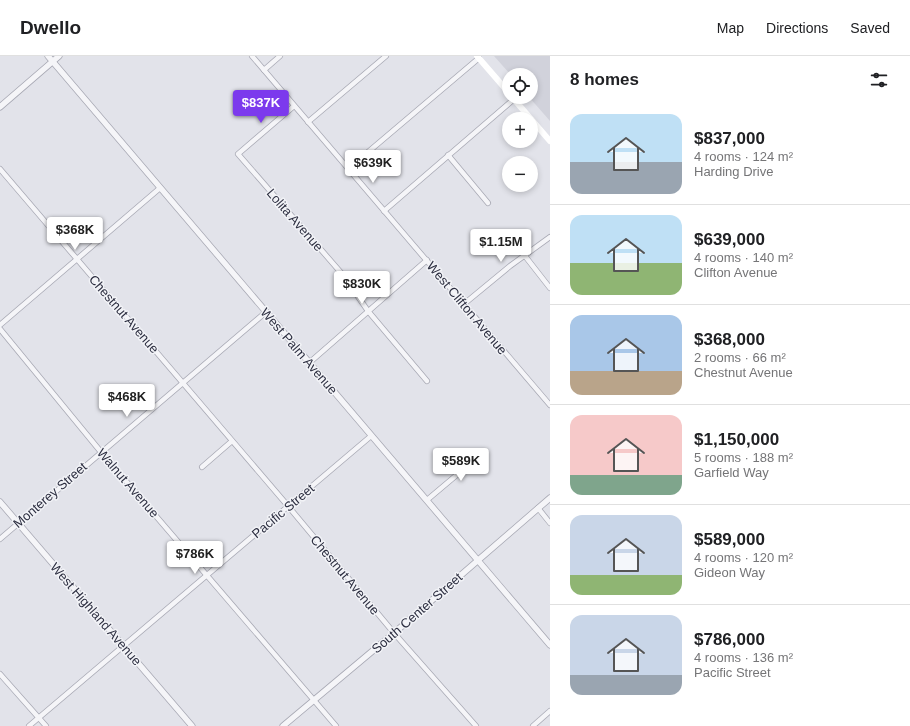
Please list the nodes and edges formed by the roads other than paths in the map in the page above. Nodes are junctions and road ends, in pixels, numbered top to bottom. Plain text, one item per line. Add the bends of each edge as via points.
1 (48, 56) edge
2 (59, 56) edge
3 (252, 56) edge
4 (280, 56) edge
5 (386, 56) edge
6 (478, 57) edge
7 (53, 62) junction
8 (264, 70) junction
9 (502, 85) edge
10 (506, 104) edge
11 (518, 104) edge
12 (0, 106) edge
13 (294, 106) junction
14 (308, 122) junction
15 (550, 141) edge
16 (448, 155) junction
17 (0, 169) edge
18 (348, 169) junction
19 (160, 188) junction
20 (488, 203) dead end
21 (384, 211) junction
22 (550, 237) edge
23 (524, 256) junction
24 (427, 260) junction
25 (77, 261) junction
26 (550, 288) edge
27 (464, 304) junction
28 (368, 311) junction
29 (266, 312) junction
30 (0, 325) edge
31 (0, 329) edge
32 (309, 363) junction
33 (426, 381) dead end
34 (182, 382) junction
35 (550, 405) edge
36 (371, 436) junction
37 (232, 441) junction
38 (101, 452) junction
39 (484, 452) dead end
40 (202, 467) dead end
41 (550, 498) edge
42 (427, 500) junction
43 (0, 502) edge
44 (288, 506) junction
45 (538, 508) junction
46 (18, 523) junction
47 (550, 523) edge
48 (0, 539) edge
49 (479, 560) junction
50 (207, 575) junction
51 (394, 633) junction
52 (550, 645) edge
53 (124, 646) junction
54 (0, 674) edge
55 (314, 700) junction
56 (550, 711) edge
57 (39, 718) junction
58 (29, 726) edge
59 (46, 726) edge
60 (192, 726) edge
61 (283, 726) edge
62 (336, 726) edge
63 (476, 726) edge
64 (533, 726) edge

1 - 7 street, West Palm Avenue
2 - 7 street
3 - 8 street
4 - 8 street
5 - 14 street
6 - 9 main road
6 - 18 street
7 - 12 street
7 - 19 street, West Palm Avenue
8 - 13 street
10 - 16 street
11 - 15 main road
13 - 14 street
13 - 28 street, Lolita Avenue via 238,154 343,276
14 - 18 street
16 - 20 street
16 - 21 street
17 - 25 street, Chestnut Avenue
18 - 21 street, West Clifton Avenue
19 - 25 street
19 - 29 street, West Palm Avenue
21 - 24 street, West Clifton Avenue
22 - 23 street
23 - 26 street
23 - 27 street
24 - 27 street, West Clifton Avenue
24 - 28 street
25 - 30 street
25 - 34 street, Chestnut Avenue
27 - 35 street, West Clifton Avenue
28 - 32 street
28 - 33 street, Lolita Avenue
29 - 32 street, West Palm Avenue
29 - 34 street, Monterey Street
31 - 38 street, Walnut Avenue
32 - 36 street, West Palm Avenue
34 - 37 street, Chestnut Avenue
34 - 38 street, Monterey Street
36 - 42 street, West Palm Avenue
36 - 44 street, Pacific Street
37 - 40 street
37 - 44 street, Chestnut Avenue
38 - 46 street, Monterey Street
38 - 50 street, Walnut Avenue
39 - 42 street
41 - 45 street, South Center Street
42 - 49 street, West Palm Avenue
43 - 46 street, West Highland Avenue
44 - 50 street, Pacific Street
44 - 51 street, Chestnut Avenue
45 - 47 street
45 - 49 street, South Center Street
46 - 48 street, Monterey Street
46 - 53 street, West Highland Avenue
49 - 51 street, South Center Street
49 - 52 street, West Palm Avenue
50 - 53 street, Pacific Street
50 - 55 street, Walnut Avenue
51 - 55 street, South Center Street
51 - 63 street, Chestnut Avenue
53 - 57 street, Pacific Street
53 - 60 street, West Highland Avenue
54 - 57 street
55 - 61 street, South Center Street
55 - 62 street, Walnut Avenue
56 - 64 street
57 - 58 street, Pacific Street
57 - 59 street

